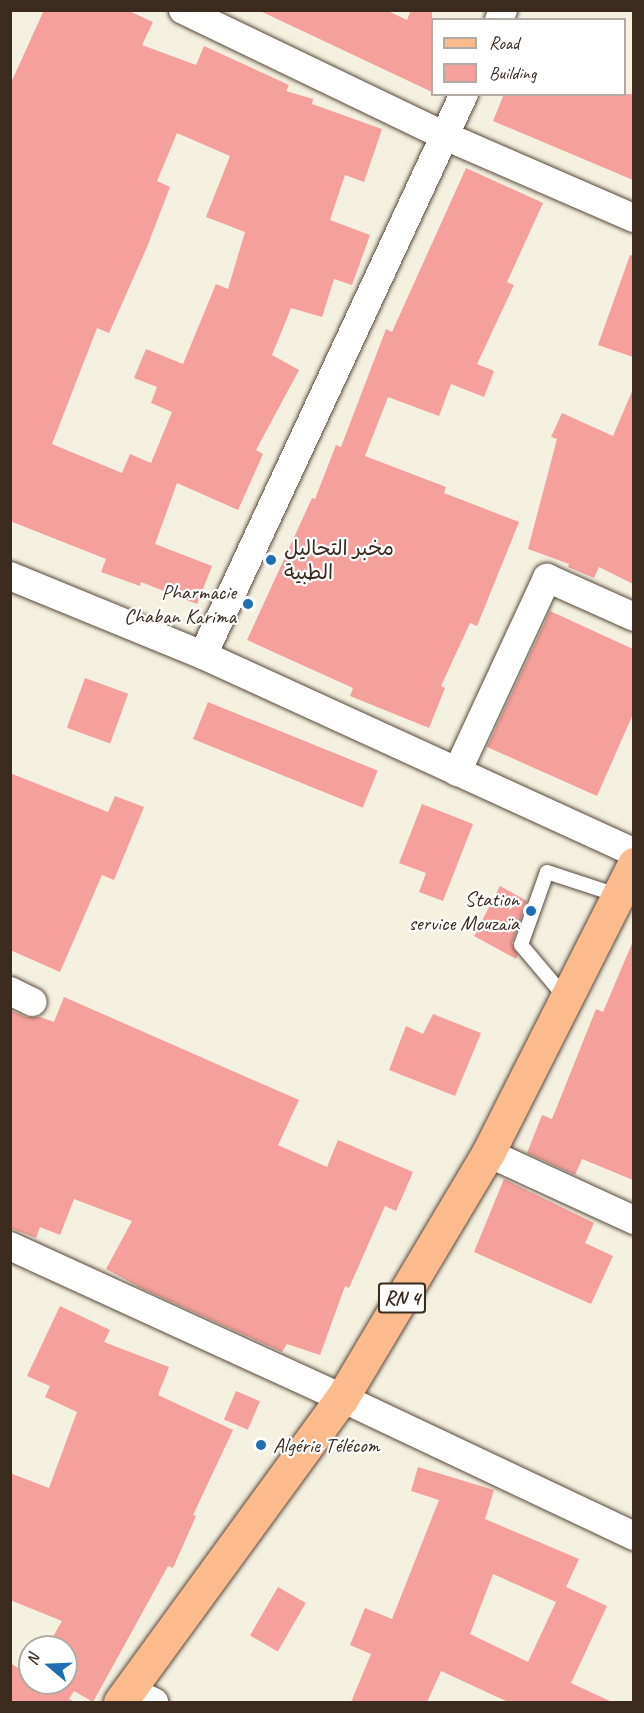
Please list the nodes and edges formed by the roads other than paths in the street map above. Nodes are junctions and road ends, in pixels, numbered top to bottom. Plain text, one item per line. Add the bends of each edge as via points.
1 (183, 10) edge
2 (463, 96) edge
3 (445, 136) junction
4 (633, 218) edge
5 (10, 576) edge
6 (633, 616) edge
7 (203, 656) junction
8 (457, 772) junction
9 (633, 852) edge
10 (633, 864) edge
11 (617, 895) junction
12 (566, 998) junction
13 (488, 1153) junction
14 (633, 1220) edge
15 (10, 1246) edge
16 (342, 1398) junction
17 (633, 1536) edge
18 (134, 1698) edge

1 - 3 street
2 - 3 street
3 - 4 street
3 - 7 street
5 - 7 street
6 - 8 street via 547,578
7 - 8 street
8 - 9 street
10 - 11 main road, RN 4
11 - 12 main road, RN 4
11 - 12 lane via 547,872 521,945
12 - 13 main road, RN 4
13 - 14 street
13 - 16 main road, RN 4
15 - 16 street
16 - 17 street
16 - 18 main road, RN 4

